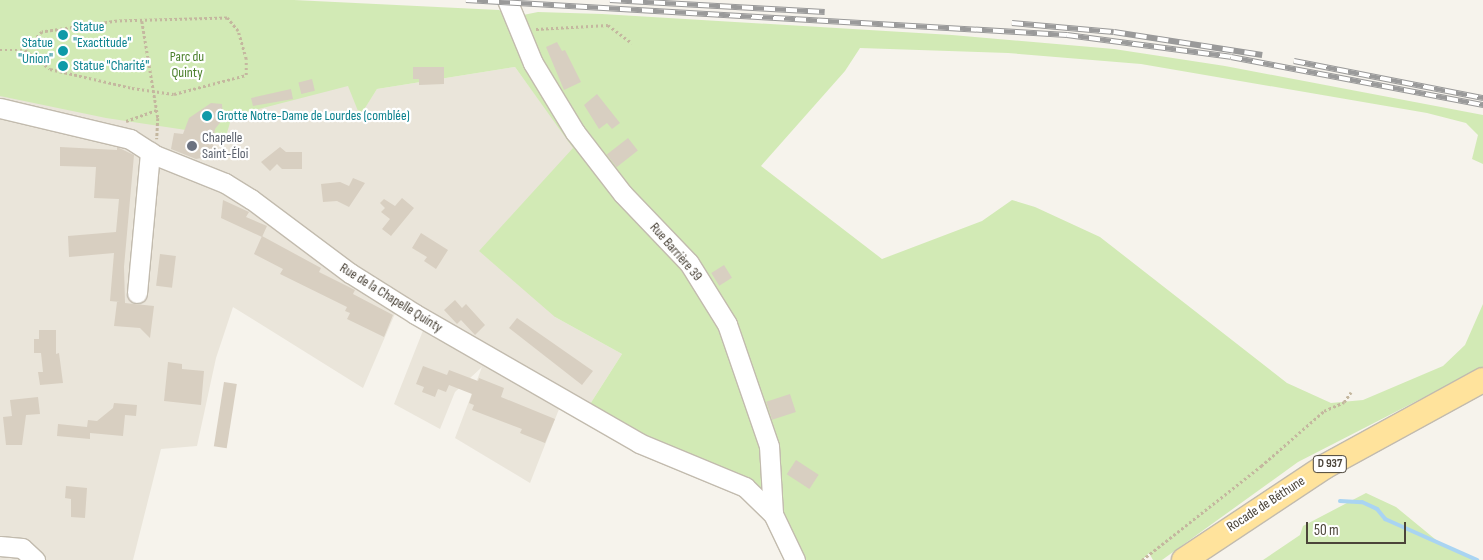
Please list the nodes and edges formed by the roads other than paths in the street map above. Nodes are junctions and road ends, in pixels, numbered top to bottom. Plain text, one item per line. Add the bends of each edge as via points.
1 (507, 0) edge
2 (0, 108) edge
3 (150, 152) junction
4 (137, 293) dead end
5 (1483, 380) edge
6 (773, 514) junction
7 (0, 546) edge
8 (35, 560) edge
9 (795, 560) edge
10 (1184, 560) edge

1 - 6 street, Rue Barrière 39 via 546,85 586,146 623,194 689,264 719,309 741,356 769,446
2 - 3 street, Rue de la Chapelle Quinty via 101,130 130,139
3 - 4 street
3 - 6 street, Rue de la Chapelle Quinty via 224,183 251,199 350,273 424,319 639,443 746,487
5 - 10 main road, Rocade de Béthune / D 937 via 1316,472
6 - 9 street, Rue Barrière 39
7 - 8 street via 22,548

